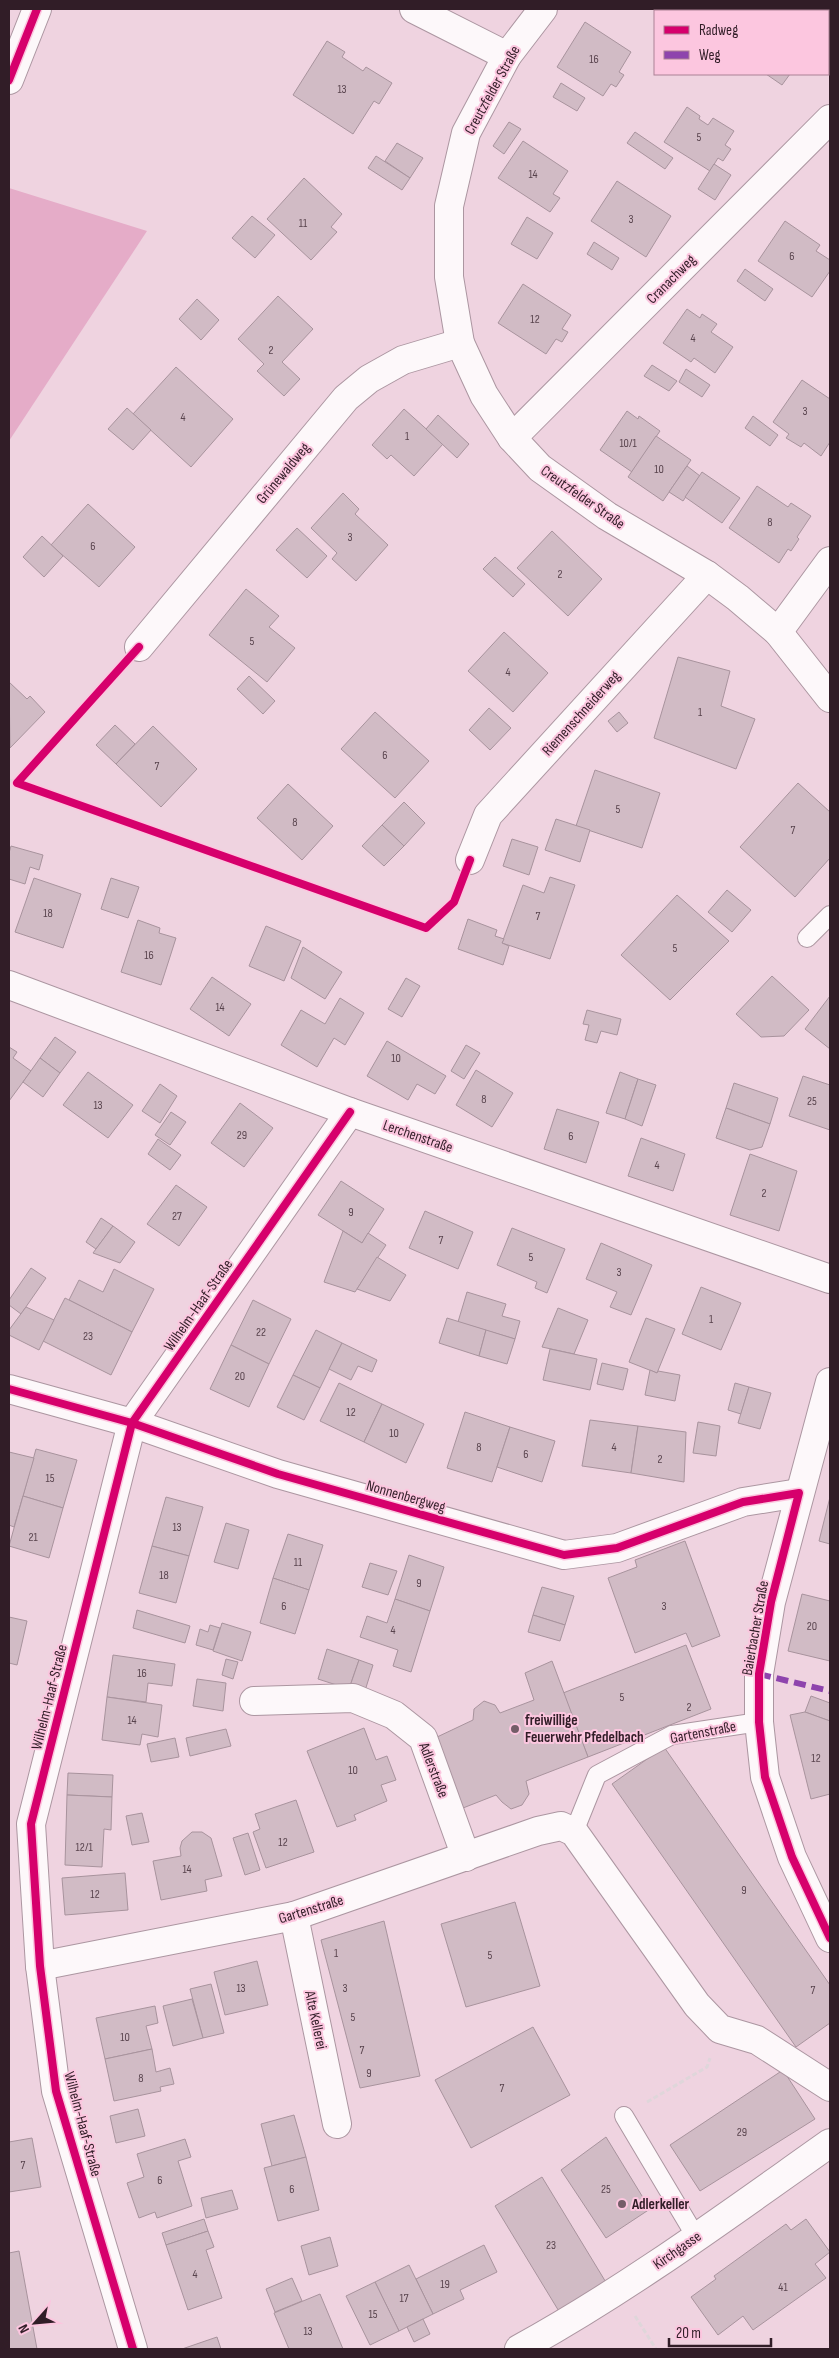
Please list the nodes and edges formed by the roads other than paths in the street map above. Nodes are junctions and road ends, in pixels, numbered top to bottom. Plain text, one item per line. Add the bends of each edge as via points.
1 (37, 9) edge
2 (414, 9) edge
3 (543, 9) edge
4 (507, 56) junction
5 (9, 80) edge
6 (830, 119) edge
7 (460, 343) junction
8 (512, 438) junction
9 (830, 561) edge
10 (707, 575) junction
11 (778, 632) junction
12 (139, 647) road end
13 (830, 698) edge
14 (470, 860) road end
15 (830, 915) edge
16 (807, 938) dead end
17 (9, 986) edge
18 (350, 1112) junction
19 (830, 1279) edge
20 (830, 1382) edge
21 (9, 1389) edge
22 (132, 1424) junction
23 (799, 1493) junction
24 (254, 1701) dead end
25 (758, 1722) junction
26 (574, 1832) junction
27 (466, 1857) junction
28 (294, 1916) junction
29 (830, 1938) edge
30 (40, 1966) junction
31 (830, 2087) edge
32 (624, 2116) road end
33 (337, 2124) dead end
34 (830, 2143) edge
35 (696, 2237) junction
36 (133, 2349) edge
37 (519, 2349) edge

1 - 5 street
2 - 4 street
3 - 4 street, Creutzfelder Straße
4 - 7 street, Creutzfelder Straße via 466,132 449,206 449,277
6 - 8 street, Cranachweg
7 - 8 street, Creutzfelder Straße via 484,395
7 - 12 street, Grünewaldweg via 403,360 369,379 346,398
8 - 10 street, Creutzfelder Straße via 540,468 600,511
9 - 11 street
10 - 11 street, Creutzfelder Straße
10 - 14 street, Riemenschneiderweg via 488,814
11 - 13 street, Creutzfelder Straße
15 - 16 lane
17 - 18 street, Lerchenstraße
18 - 19 street, Lerchenstraße
18 - 22 street, Wilhelm-Haaf-Straße
20 - 23 street, Baierbacher Straße
21 - 22 street, Nonnenbergweg
22 - 23 street, Nonnenbergweg via 278,1474 564,1555 617,1548 743,1502
22 - 30 street, Wilhelm-Haaf-Straße via 31,1824
23 - 25 street, Baierbacher Straße via 770,1611 759,1674
24 - 27 street, Adlerstraße via 353,1698 394,1715 423,1738
25 - 26 lane, Gartenstraße via 672,1735 597,1775
25 - 29 street, Baierbacher Straße via 766,1777 792,1857
26 - 27 street, Gartenstraße via 561,1826 538,1831
26 - 31 street via 697,2004 720,2029 757,2040
27 - 28 street, Gartenstraße
28 - 30 street, Gartenstraße
28 - 33 street, Alte Kellerei
30 - 36 street, Wilhelm-Haaf-Straße via 56,2091
32 - 35 lane
34 - 35 street, Kirchgasse
35 - 37 street, Kirchgasse via 557,2328

